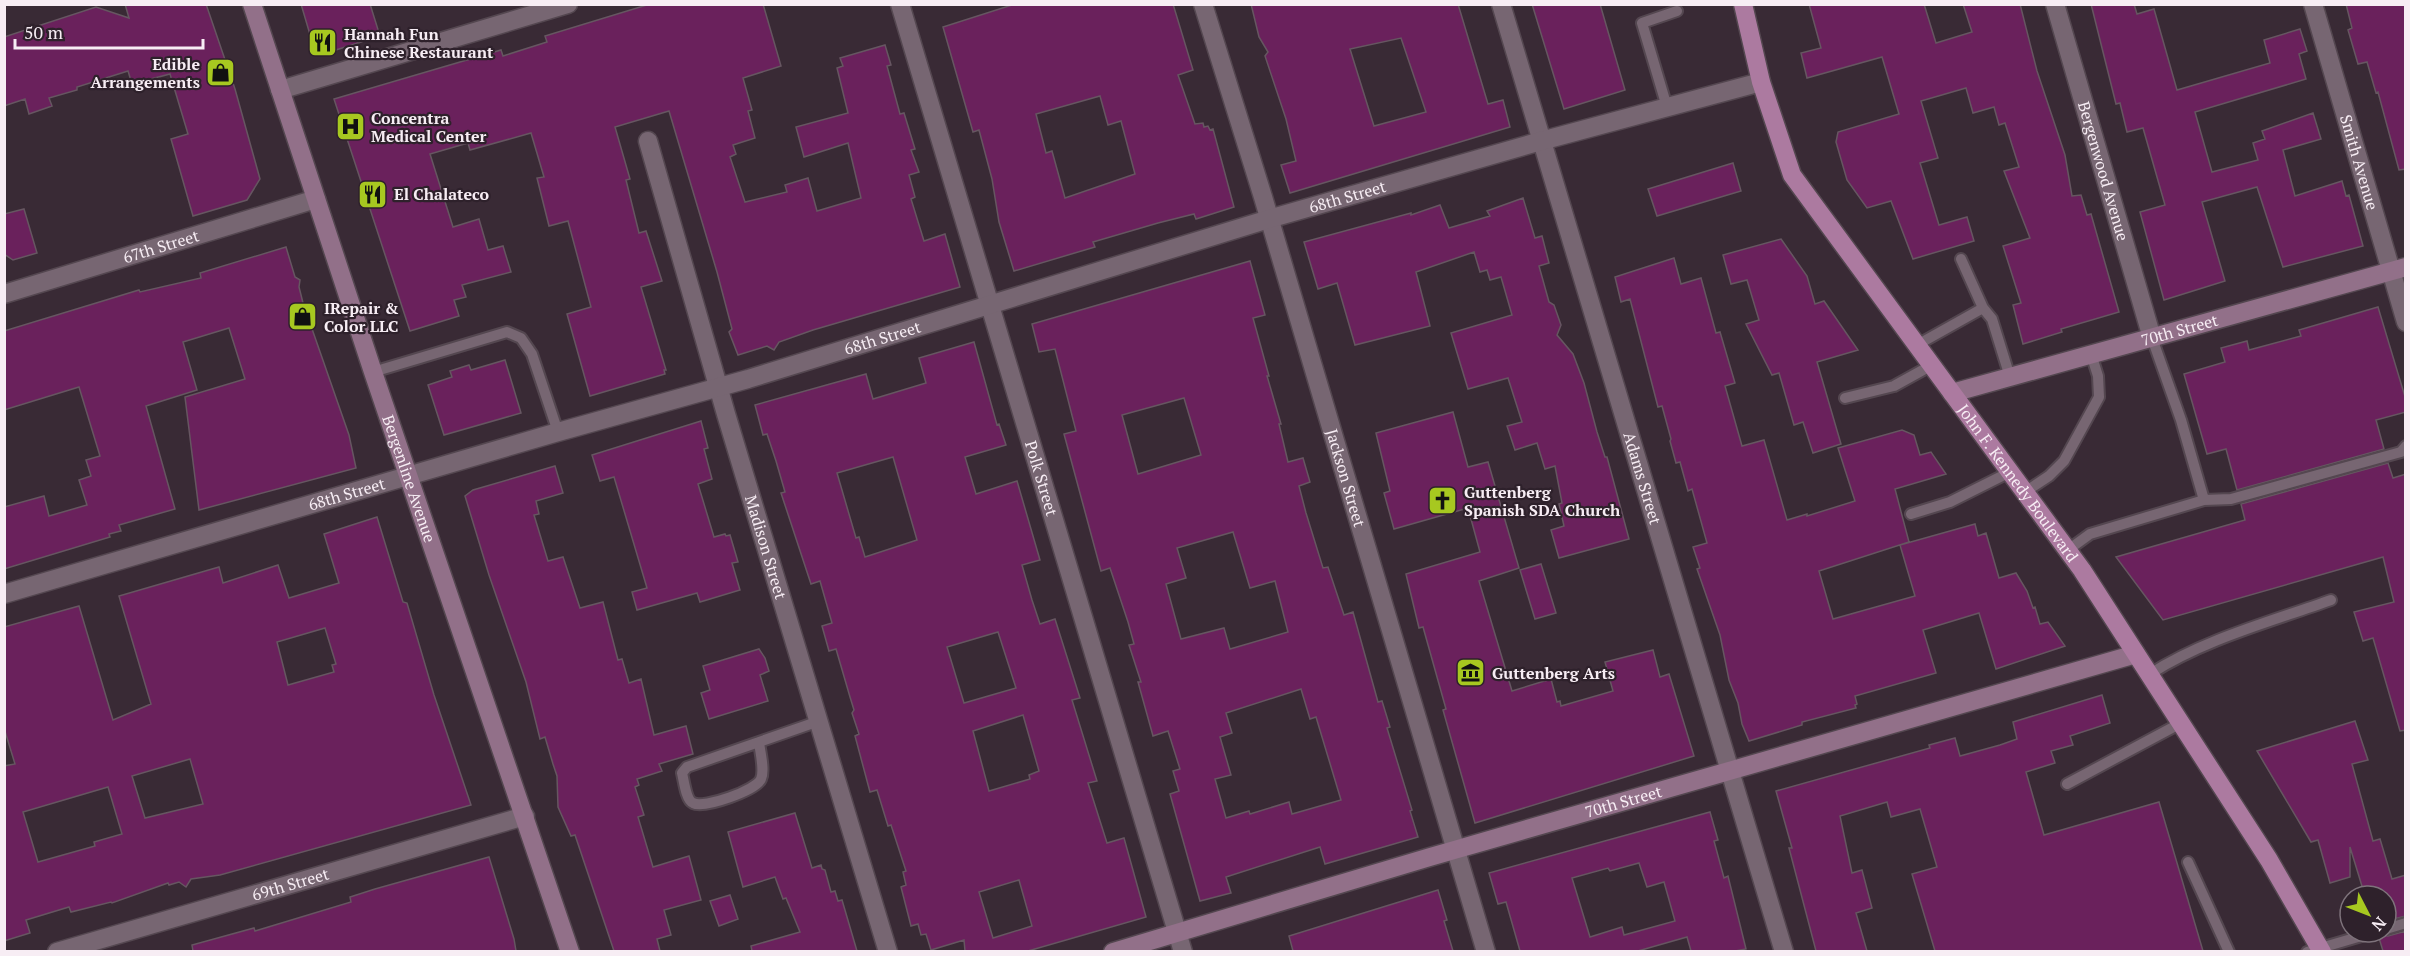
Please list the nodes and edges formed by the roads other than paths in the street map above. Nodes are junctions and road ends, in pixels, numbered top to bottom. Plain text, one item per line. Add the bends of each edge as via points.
1 (252, 4) edge
2 (568, 4) edge
3 (900, 4) edge
4 (1203, 4) edge
5 (1501, 4) edge
6 (1743, 4) edge
7 (2055, 4) edge
8 (2313, 4) edge
9 (1677, 11) dead end
10 (1761, 82) junction
11 (280, 90) junction
12 (1667, 107) junction
13 (648, 141) dead end
14 (1542, 141) junction
15 (316, 199) junction
16 (1269, 219) junction
17 (1961, 259) dead end
18 (2398, 269) edge
19 (4, 294) edge
20 (988, 306) junction
21 (1983, 308) junction
22 (2406, 322) edge
23 (2152, 338) junction
24 (1917, 345) junction
25 (2091, 354) junction
26 (1932, 365) junction
27 (373, 372) junction
28 (2010, 377) junction
29 (719, 386) junction
30 (1952, 393) junction
31 (1845, 398) dead end
32 (558, 432) junction
33 (2406, 446) edge
34 (2010, 472) junction
35 (409, 475) junction
36 (2025, 492) junction
37 (2204, 500) junction
38 (1911, 514) dead end
39 (2068, 550) junction
40 (4, 594) edge
41 (2331, 600) dead end
42 (2136, 654) junction
43 (2150, 674) junction
44 (819, 721) junction
45 (2181, 723) junction
46 (759, 742) junction
47 (1730, 772) junction
48 (2067, 784) dead end
49 (525, 816) junction
50 (1455, 849) junction
51 (2188, 862) dead end
52 (1178, 932) junction
53 (2338, 943) edge
54 (2316, 950) edge
55 (57, 951) edge
56 (570, 951) edge
57 (888, 951) edge
58 (1113, 951) edge
59 (1183, 951) edge
60 (1486, 951) edge
61 (1784, 951) edge
62 (2229, 951) edge

1 - 11 street, Bergenline Avenue
2 - 11 street
3 - 20 street, Polk Street
4 - 16 street, Jackson Street
5 - 14 street, Adams Street
6 - 10 main road, John F. Kennedy Boulevard
7 - 23 street, Bergenwood Avenue
8 - 18 street, Smith Avenue
9 - 12 lane via 1642,23
10 - 12 street, 68th Street
10 - 24 main road, John F. Kennedy Boulevard via 1792,175
11 - 15 street, Bergenline Avenue
12 - 14 street, 68th Street
13 - 29 street, Madison Street
14 - 16 street, 68th Street
14 - 47 street, Adams Street
15 - 19 street, 67th Street
15 - 27 street, Bergenline Avenue
16 - 20 street, 68th Street
16 - 50 street, Jackson Street
17 - 21 lane
18 - 22 street, Smith Avenue
18 - 23 street, 70th Street
20 - 29 street, 68th Street
20 - 52 street, Polk Street
21 - 24 lane
21 - 28 lane via 1992,319
23 - 25 street, 70th Street
23 - 37 lane
24 - 26 main road, John F. Kennedy Boulevard
25 - 28 street, 70th Street
25 - 36 lane via 2098,375 2099,397 2064,461
26 - 30 main road, John F. Kennedy Boulevard
26 - 31 lane via 1894,386
27 - 32 lane via 507,332 521,338 532,354
27 - 35 street, Bergenline Avenue
28 - 30 street, 70th Street
29 - 32 street, 68th Street
29 - 44 street, Madison Street
30 - 34 main road, John F. Kennedy Boulevard
32 - 35 street, 68th Street
33 - 37 lane via 2401,452 2231,499
34 - 36 main road, John F. Kennedy Boulevard
34 - 38 lane via 1950,502
35 - 40 street, 68th Street
35 - 49 street, Bergenline Avenue
36 - 39 main road, John F. Kennedy Boulevard
37 - 39 lane via 2090,534
39 - 42 main road, John F. Kennedy Boulevard
41 - 43 lane via 2211,642
42 - 43 main road, John F. Kennedy Boulevard
42 - 47 street, 70th Street
43 - 45 main road, John F. Kennedy Boulevard
44 - 46 lane
44 - 57 street, Madison Street
45 - 48 lane
45 - 54 main road, John F. Kennedy Boulevard via 2269,860
46 - 46 lane via 687,767 682,773 690,801 706,804 752,789 762,777
47 - 50 street, 70th Street
47 - 61 street, Adams Street
49 - 55 street, 69th Street
49 - 56 street, Bergenline Avenue
50 - 52 street, 70th Street
50 - 60 street, Jackson Street
51 - 62 lane
52 - 58 street, 70th Street
52 - 59 street, Polk Street
53 - 54 lane

